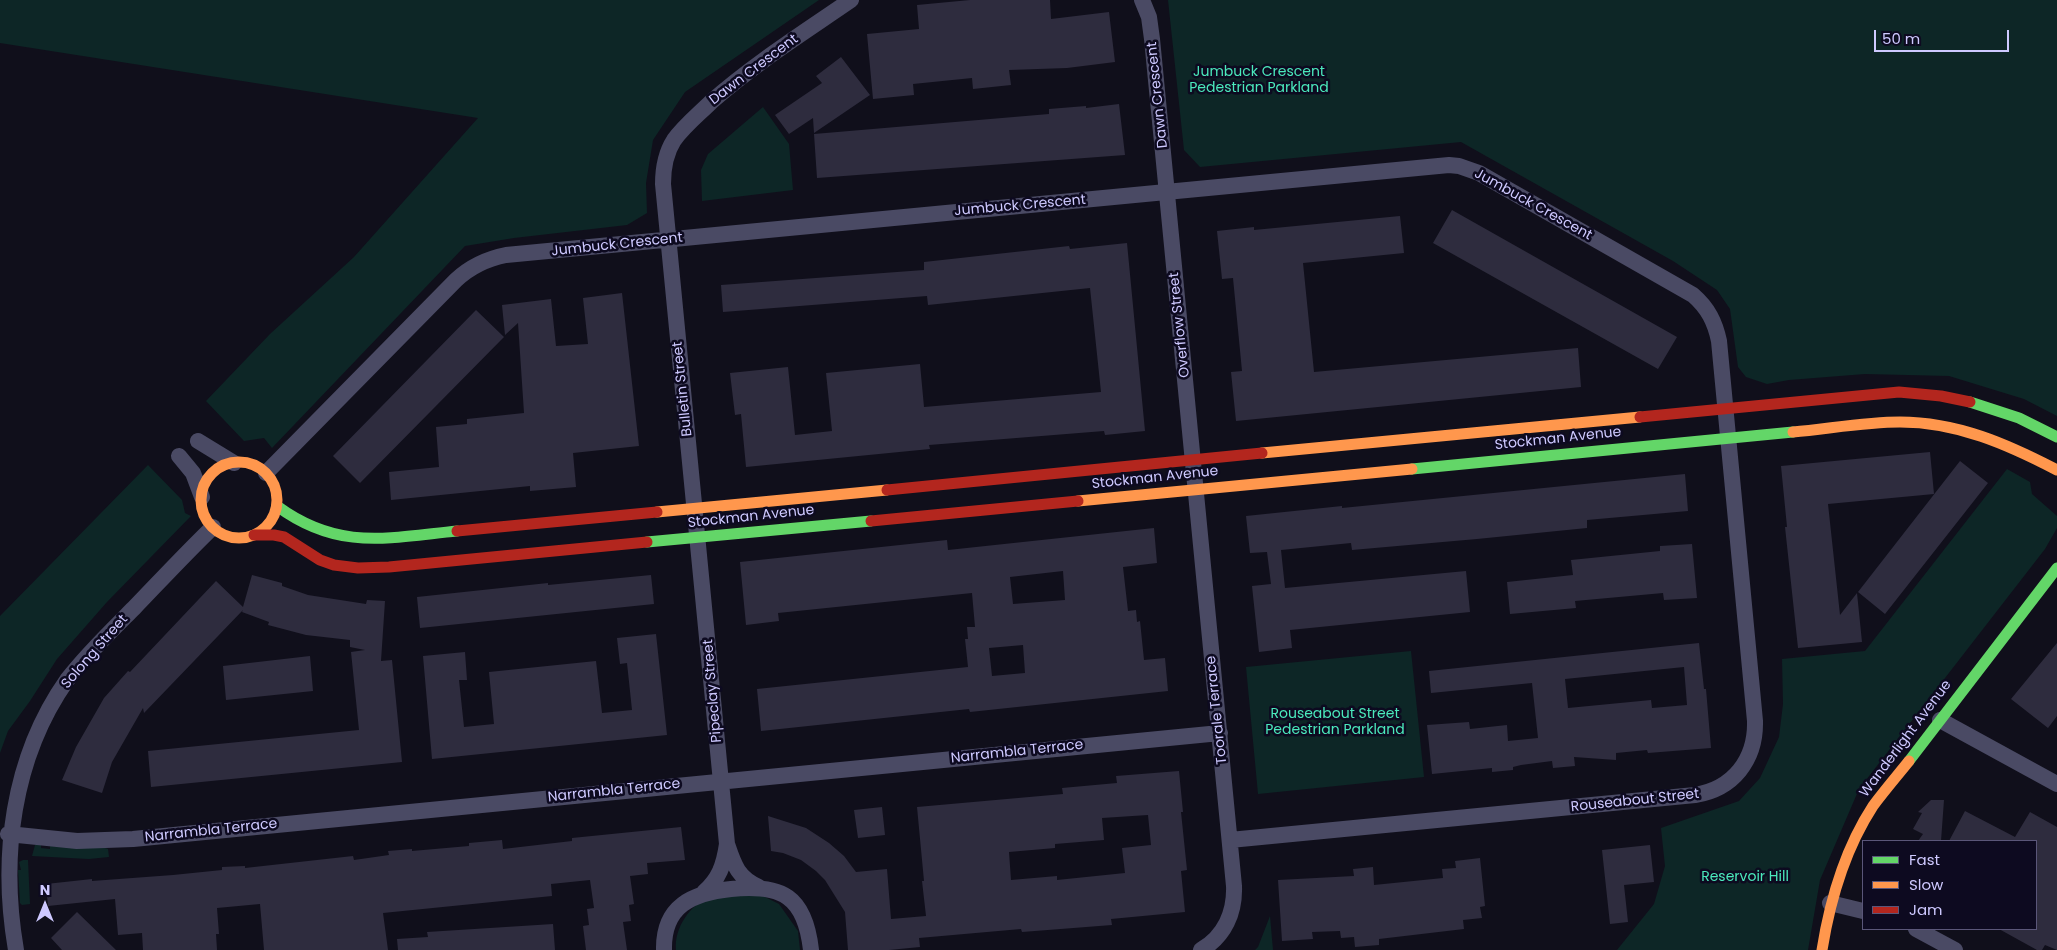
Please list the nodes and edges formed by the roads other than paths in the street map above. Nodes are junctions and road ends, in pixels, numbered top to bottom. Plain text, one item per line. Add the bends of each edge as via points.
1 (851, 0) edge
2 (1142, 0) edge
3 (1167, 192) junction
4 (668, 240) junction
5 (1726, 422) junction
6 (2057, 437) edge
7 (198, 441) dead end
8 (179, 456) dead end
9 (1193, 459) junction
10 (234, 463) junction
11 (2057, 470) edge
12 (266, 473) junction
13 (1196, 489) junction
14 (202, 497) junction
15 (277, 506) junction
16 (695, 508) junction
17 (213, 527) junction
18 (254, 535) junction
19 (697, 537) junction
20 (2057, 568) edge
21 (1940, 720) junction
22 (1220, 733) junction
23 (721, 781) junction
24 (2057, 784) edge
25 (8, 834) junction
26 (1230, 840) junction
27 (727, 844) junction
28 (759, 887) junction
29 (704, 892) junction
30 (1830, 903) junction
31 (1862, 911) edge
32 (1918, 930) edge
33 (16, 950) edge
34 (664, 950) edge
35 (811, 950) edge
36 (1201, 950) edge
37 (1822, 950) edge
38 (1955, 950) edge

1 - 4 street, Dawn Crescent via 744,74 701,111 674,140 668,150 663,173
2 - 3 street, Dawn Crescent via 1151,30
3 - 4 street, Jumbuck Crescent
3 - 5 street, Jumbuck Crescent via 1434,166 1469,169 1693,295 1708,311 1716,331
3 - 9 street, Overflow Street
4 - 12 street, Jumbuck Crescent via 506,256 474,266 456,280
4 - 16 street, Bulletin Street
5 - 6 street, Stockman Avenue via 1874,393 1923,392 1972,400 2018,416
5 - 9 street, Stockman Avenue
5 - 11 street, Stockman Avenue via 1921,422 1943,425 2006,444
5 - 13 street, Stockman Avenue
5 - 26 street, Rouseabout Street via 1756,732 1749,758 1733,779 1715,790 1695,795
7 - 10 street
8 - 14 street via 193,473
9 - 13 street, Toorale Terrace
9 - 16 street, Stockman Avenue
10 - 12 street via 252,464
10 - 14 street via 210,476
12 - 15 street via 275,486
13 - 19 street, Stockman Avenue
13 - 22 street, Toorale Terrace
14 - 17 street via 204,513
15 - 16 street, Stockman Avenue via 316,530 360,539
15 - 18 street via 269,523
16 - 19 street, Bulletin Street
17 - 18 street via 232,537
17 - 25 street, Solong Street via 94,649 59,693 24,764
18 - 19 street, Stockman Avenue via 288,539 329,564 369,568
19 - 23 street, Pipeclay Street
20 - 21 street, Wanderlight Avenue
21 - 24 street
21 - 30 street, Wanderlight Avenue via 1888,786 1860,830
22 - 23 street, Narrambla Terrace
22 - 26 street, Toorale Terrace
23 - 25 street, Narrambla Terrace via 133,839 77,841
23 - 27 street, Pipeclay Street
25 - 33 street, Solong Street via 6,886
26 - 36 street, Toorale Terrace via 1233,909 1223,930
27 - 28 street, Pipeclay Street via 737,870 745,880
27 - 29 street, Pipeclay Street via 721,870 714,884
28 - 29 street
28 - 35 street via 776,890 796,905 808,927
29 - 34 street via 686,900 673,914 666,931
30 - 31 street
30 - 37 street, Wanderlight Avenue
32 - 38 street

